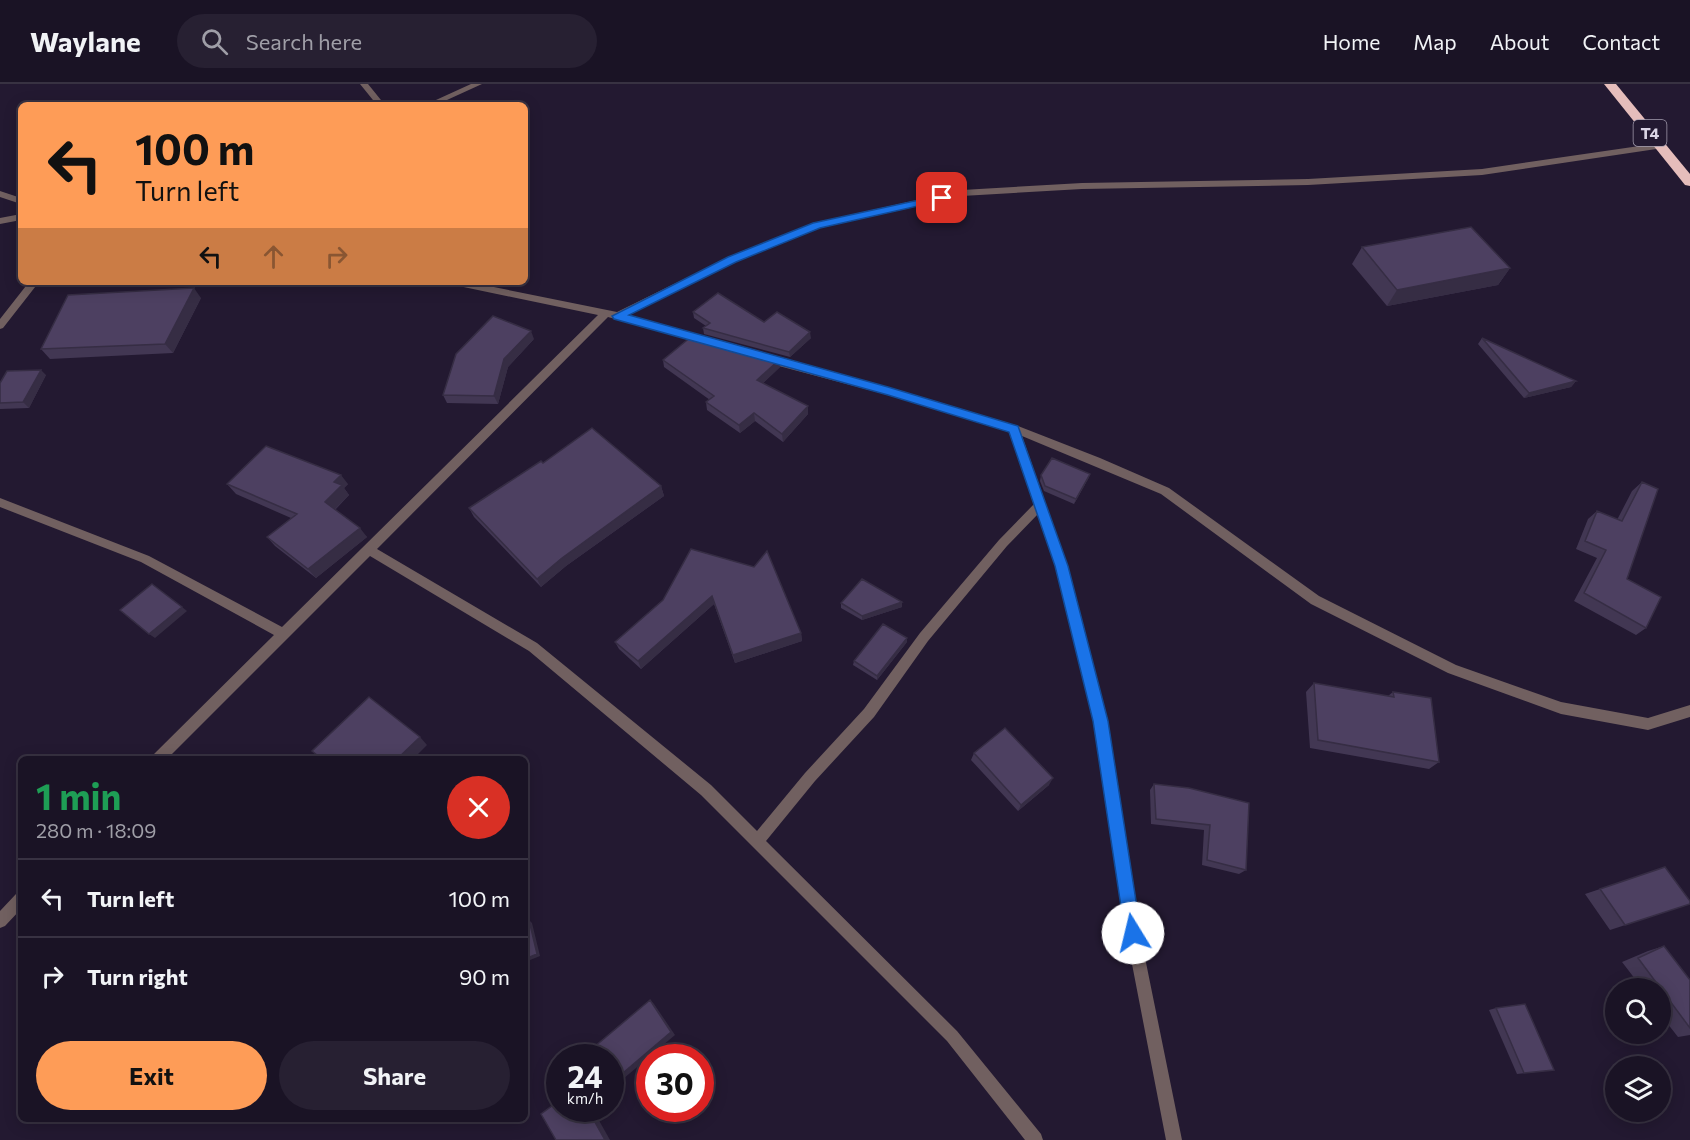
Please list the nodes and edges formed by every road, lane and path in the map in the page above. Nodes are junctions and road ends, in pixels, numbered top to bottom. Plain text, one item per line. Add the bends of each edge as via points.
1 (364, 84) edge
2 (478, 84) edge
3 (1610, 84) edge
4 (379, 102) edge
5 (436, 102) edge
6 (1660, 146) junction
7 (1690, 182) edge
8 (0, 194) edge
9 (18, 200) edge
10 (18, 218) edge
11 (0, 221) edge
12 (32, 285) edge
13 (468, 285) edge
14 (605, 314) junction
15 (618, 316) junction
16 (0, 326) edge
17 (720, 346) edge
18 (754, 355) edge
19 (1014, 429) junction
20 (0, 502) edge
21 (1040, 505) junction
22 (368, 549) junction
23 (283, 634) junction
24 (1690, 711) edge
25 (161, 756) edge
26 (757, 841) junction
27 (18, 902) edge
28 (0, 921) edge
29 (1035, 1140) edge
30 (1174, 1140) edge

1 - 4 street
2 - 5 street
3 - 6 highway, T4
6 - 7 highway, T4
6 - 15 street via 1482,172 962,193 817,225 732,259
8 - 9 street
10 - 11 street
12 - 16 street
13 - 14 street
14 - 15 street
14 - 22 street
15 - 17 street
18 - 19 street
19 - 21 street
19 - 24 street via 1165,491 1315,600 1452,669 1561,708 1648,724
20 - 23 street via 144,558
21 - 26 street via 1003,543 924,637 869,713
21 - 30 street via 1061,566 1101,721 1133,933
22 - 23 street
22 - 26 street via 533,647 706,790
23 - 25 street
26 - 29 street via 952,1036
27 - 28 street

